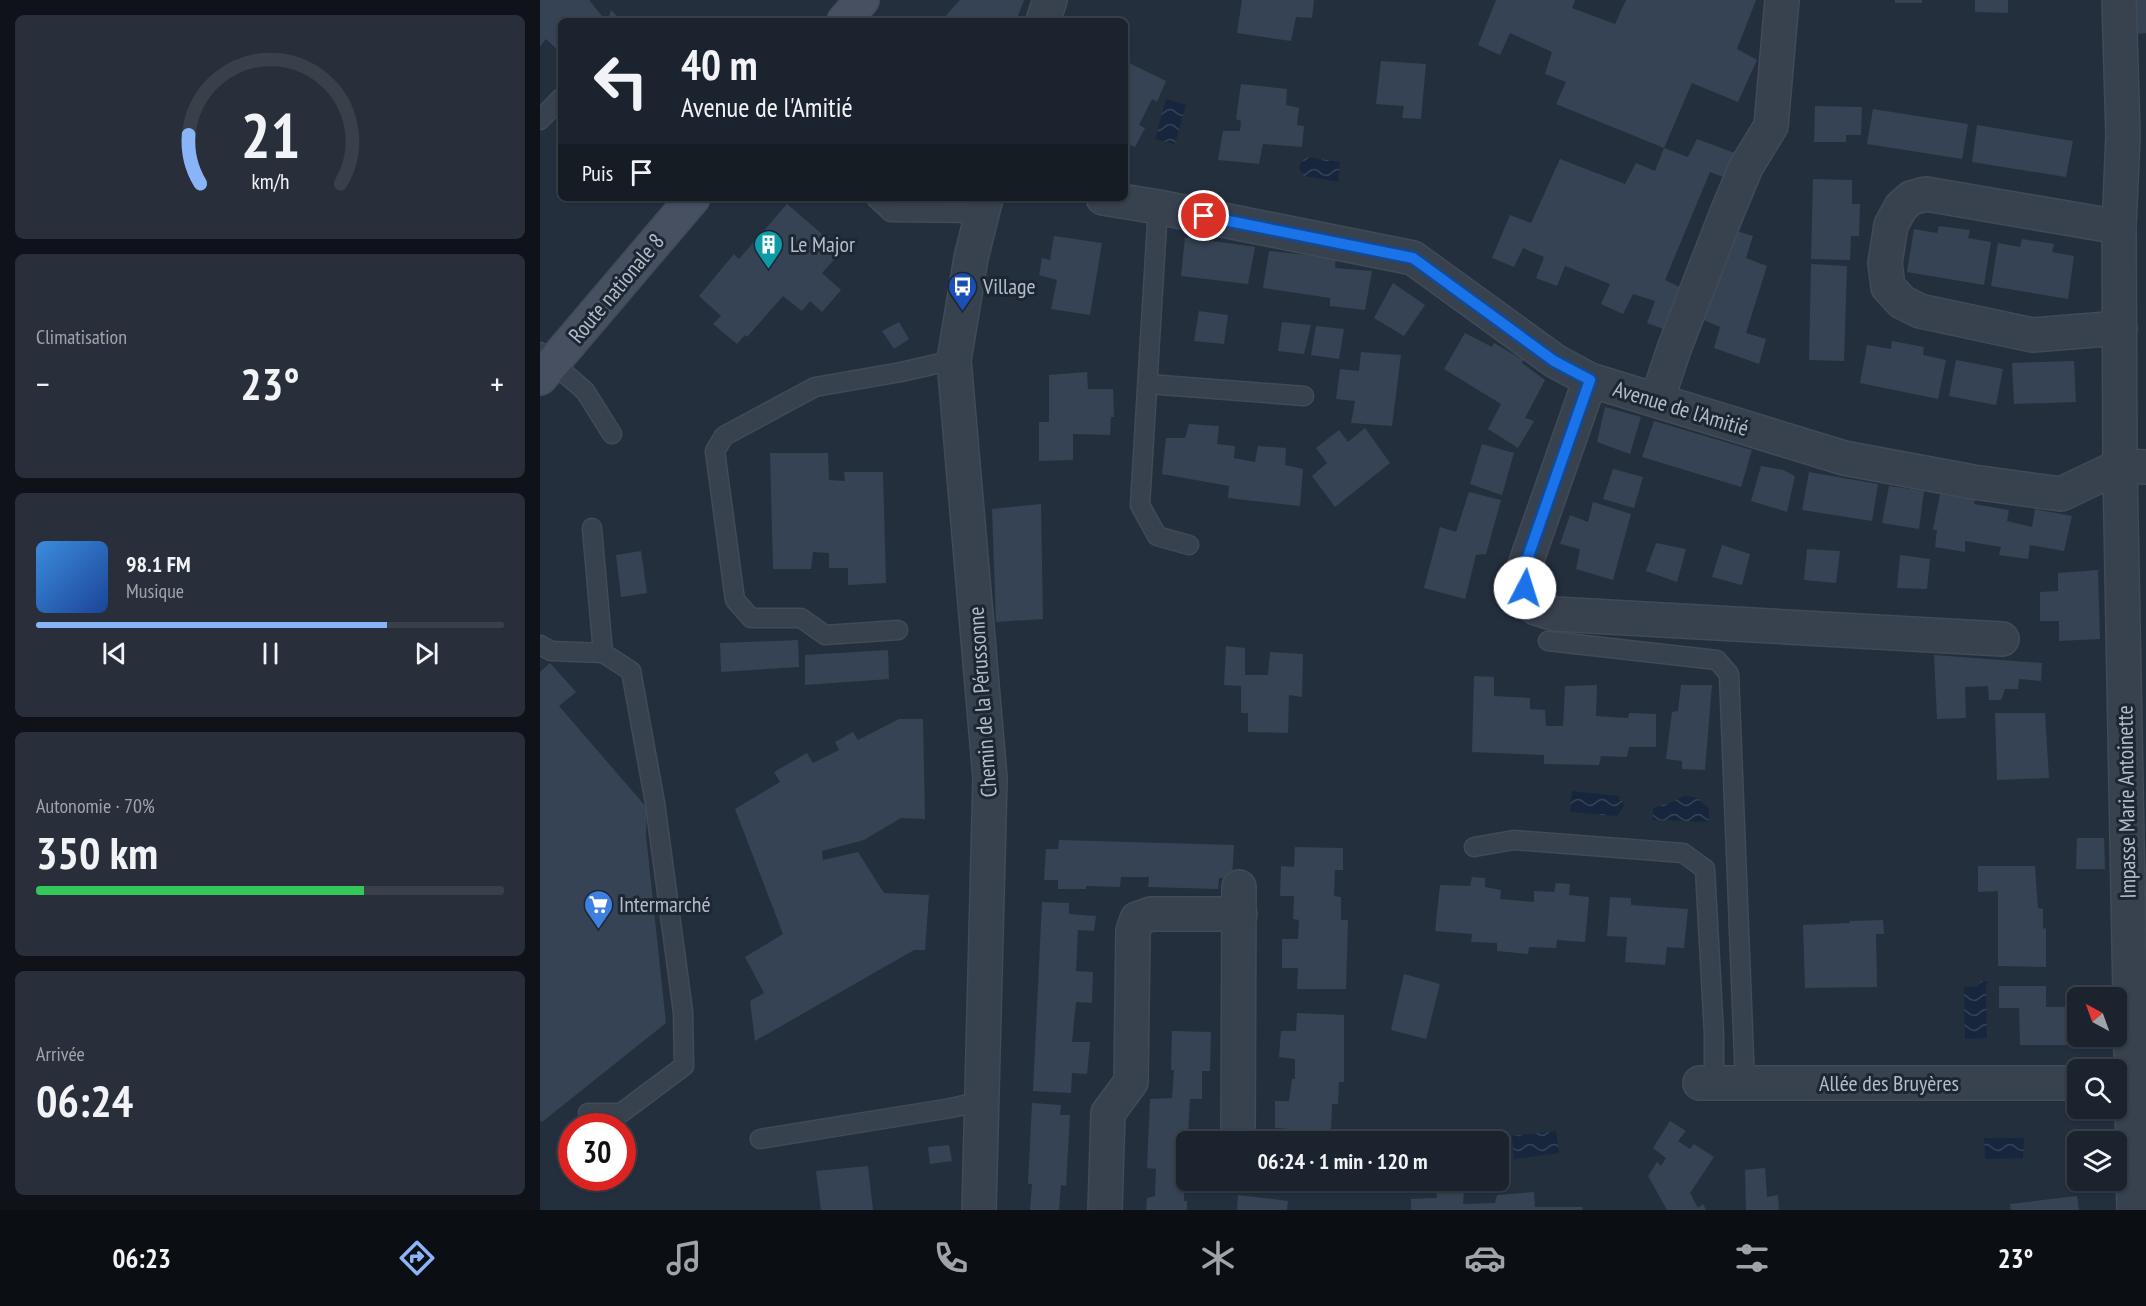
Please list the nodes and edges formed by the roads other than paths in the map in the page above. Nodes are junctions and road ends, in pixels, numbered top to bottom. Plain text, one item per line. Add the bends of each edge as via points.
1 (862, 0) edge
2 (1050, 0) edge
3 (1782, 0) edge
4 (2119, 0) edge
5 (847, 18) edge
6 (1044, 18) edge
7 (558, 101) edge
8 (540, 120) edge
9 (690, 201) edge
10 (879, 201) edge
11 (1121, 201) edge
12 (984, 206) edge
13 (1158, 207) junction
14 (2119, 227) junction
15 (2120, 328) junction
16 (954, 360) junction
17 (544, 364) edge
18 (1590, 380) junction
19 (1148, 384) junction
20 (1304, 396) dead end
21 (1657, 400) junction
22 (612, 434) dead end
23 (2133, 467) edge
24 (592, 528) dead end
25 (1189, 545) dead end
26 (898, 630) dead end
27 (2002, 639) dead end
28 (1548, 641) dead end
29 (540, 645) edge
30 (603, 653) junction
31 (1474, 847) dead end
32 (2124, 1059) edge
33 (1720, 1083) junction
34 (2067, 1083) edge
35 (982, 1101) junction
36 (621, 1113) edge
37 (2127, 1119) edge
38 (1238, 1131) edge
39 (760, 1139) dead end
40 (979, 1210) edge
41 (1105, 1210) edge
42 (2134, 1210) edge

1 - 5 main road
2 - 6 street
3 - 21 street via 1771,126 1746,167 1726,215
4 - 14 street, Impasse Marie Antoinette via 2124,135
7 - 8 lane
9 - 17 main road, Route nationale 8
10 - 12 lane via 891,212
11 - 13 street, Avenue de l'Amitié
12 - 16 street, Chemin de la Pérussonne
13 - 18 street, Avenue de l'Amitié via 1413,258 1554,361
13 - 19 lane
14 - 15 street, Impasse Marie Antoinette
14 - 15 street via 1926,194 1911,198 1901,207 1891,225 1885,263 1888,287 1902,302 1920,311 2032,335
15 - 23 street, Impasse Marie Antoinette
16 - 26 lane via 815,387 724,436 715,451 735,600 751,618 801,618 825,635
16 - 35 street, Chemin de la Pérussonne via 990,778
17 - 22 lane via 585,391
18 - 21 street, Avenue de l'Amitié
18 - 27 street via 1524,568 1525,588 1536,608 1555,614
19 - 20 lane
19 - 25 lane via 1140,505 1157,536
21 - 23 street, Avenue de l'Amitié via 1844,458 2061,494
23 - 32 street, Impasse Marie Antoinette
24 - 30 lane
28 - 33 lane via 1717,660 1729,674
29 - 30 lane via 551,651
30 - 36 lane via 631,671 655,803 682,1012 684,1066
31 - 33 lane via 1514,840 1683,853 1705,869
33 - 34 street, Allée des Bruyères
35 - 39 lane
35 - 40 street, Chemin de la Pérussonne
37 - 42 street, Impasse Marie Antoinette
38 - 41 street via 1240,901 1137,919 1133,931 1131,1082 1108,1113

